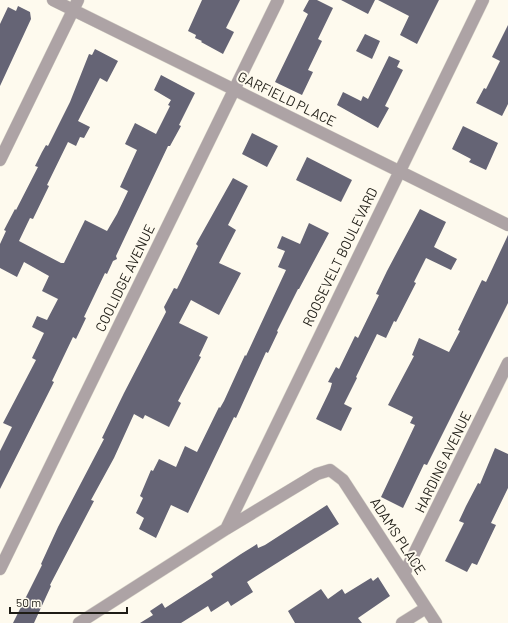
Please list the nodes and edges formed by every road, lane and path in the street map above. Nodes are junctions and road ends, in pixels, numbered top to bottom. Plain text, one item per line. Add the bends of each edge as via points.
1 (53, 0) edge
2 (278, 0) edge
3 (483, 0) edge
4 (76, 5) edge
5 (234, 89) junction
6 (0, 160) edge
7 (399, 171) junction
8 (508, 225) edge
9 (508, 363) edge
10 (226, 528) junction
11 (0, 569) edge
12 (404, 574) junction
13 (426, 608) junction
14 (79, 623) edge
15 (402, 623) edge
16 (436, 623) edge

1 - 4 street, GARFIELD PLACE
2 - 5 street, COOLIDGE AVENUE
3 - 7 street, ROOSEVELT BOULEVARD
4 - 5 street, GARFIELD PLACE
4 - 6 street
5 - 7 street, GARFIELD PLACE
5 - 11 street, COOLIDGE AVENUE
7 - 8 street, GARFIELD PLACE
7 - 10 street, ROOSEVELT BOULEVARD
9 - 12 street, HARDING AVENUE
10 - 12 street, ADAMS PLACE via 316,474 330,470 343,480
10 - 14 street
12 - 13 street, ADAMS PLACE
13 - 15 street
13 - 16 street, ADAMS PLACE

